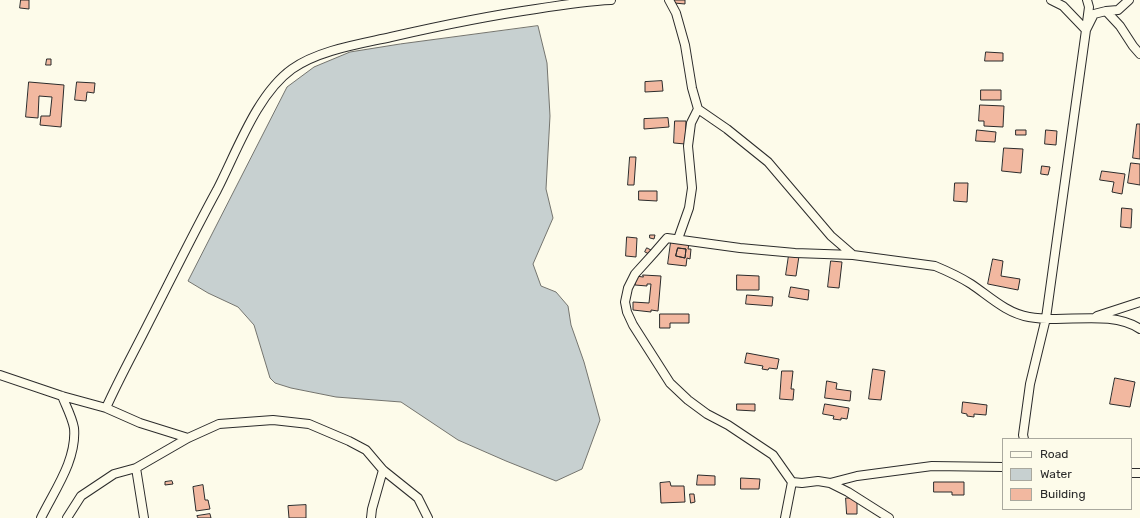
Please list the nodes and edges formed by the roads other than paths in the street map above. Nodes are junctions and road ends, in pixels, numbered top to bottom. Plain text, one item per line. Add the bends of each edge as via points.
1 (611, 0) edge
2 (669, 0) edge
3 (1051, 0) edge
4 (1088, 0) edge
5 (1129, 0) edge
6 (1106, 11) junction
7 (1086, 30) junction
8 (1140, 54) edge
9 (698, 109) junction
10 (678, 239) junction
11 (853, 255) junction
12 (1140, 302) edge
13 (1046, 318) junction
14 (1090, 319) junction
15 (1140, 330) edge
16 (0, 375) edge
17 (62, 396) junction
18 (106, 408) junction
19 (188, 438) junction
20 (1024, 438) edge
21 (1002, 467) edge
22 (136, 468) junction
23 (383, 470) junction
24 (792, 482) junction
25 (830, 483) junction
26 (41, 518) edge
27 (67, 518) edge
28 (144, 518) edge
29 (371, 518) edge
30 (428, 518) edge
31 (785, 518) edge
32 (889, 518) edge

1 - 18 street via 510,12 440,25 345,47 309,59 292,69 276,83 263,100 241,140
2 - 9 street via 676,13 685,45
3 - 7 street via 1063,6
4 - 7 street
5 - 6 street via 1118,10
6 - 7 street via 1094,14
6 - 8 street
7 - 13 street
9 - 10 street via 691,123 688,146 692,188 689,208
9 - 11 street via 768,162 831,236
10 - 11 street via 740,248
10 - 24 street via 667,238 635,274 625,302 633,325 670,383 707,414 773,455
11 - 13 street via 935,266 969,283 1009,310 1030,318
12 - 14 street
13 - 14 street
13 - 20 street via 1030,384
14 - 15 street via 1115,319
16 - 17 street
17 - 18 street
17 - 26 street via 74,427 74,443 64,476
18 - 19 street via 140,423
19 - 22 street
19 - 23 street via 219,424 273,420 309,424 366,450
21 - 25 street via 932,466 857,476
22 - 27 street via 114,474 81,496
22 - 28 street
23 - 29 street
23 - 30 street via 418,498
24 - 25 street
24 - 31 street
25 - 32 street

